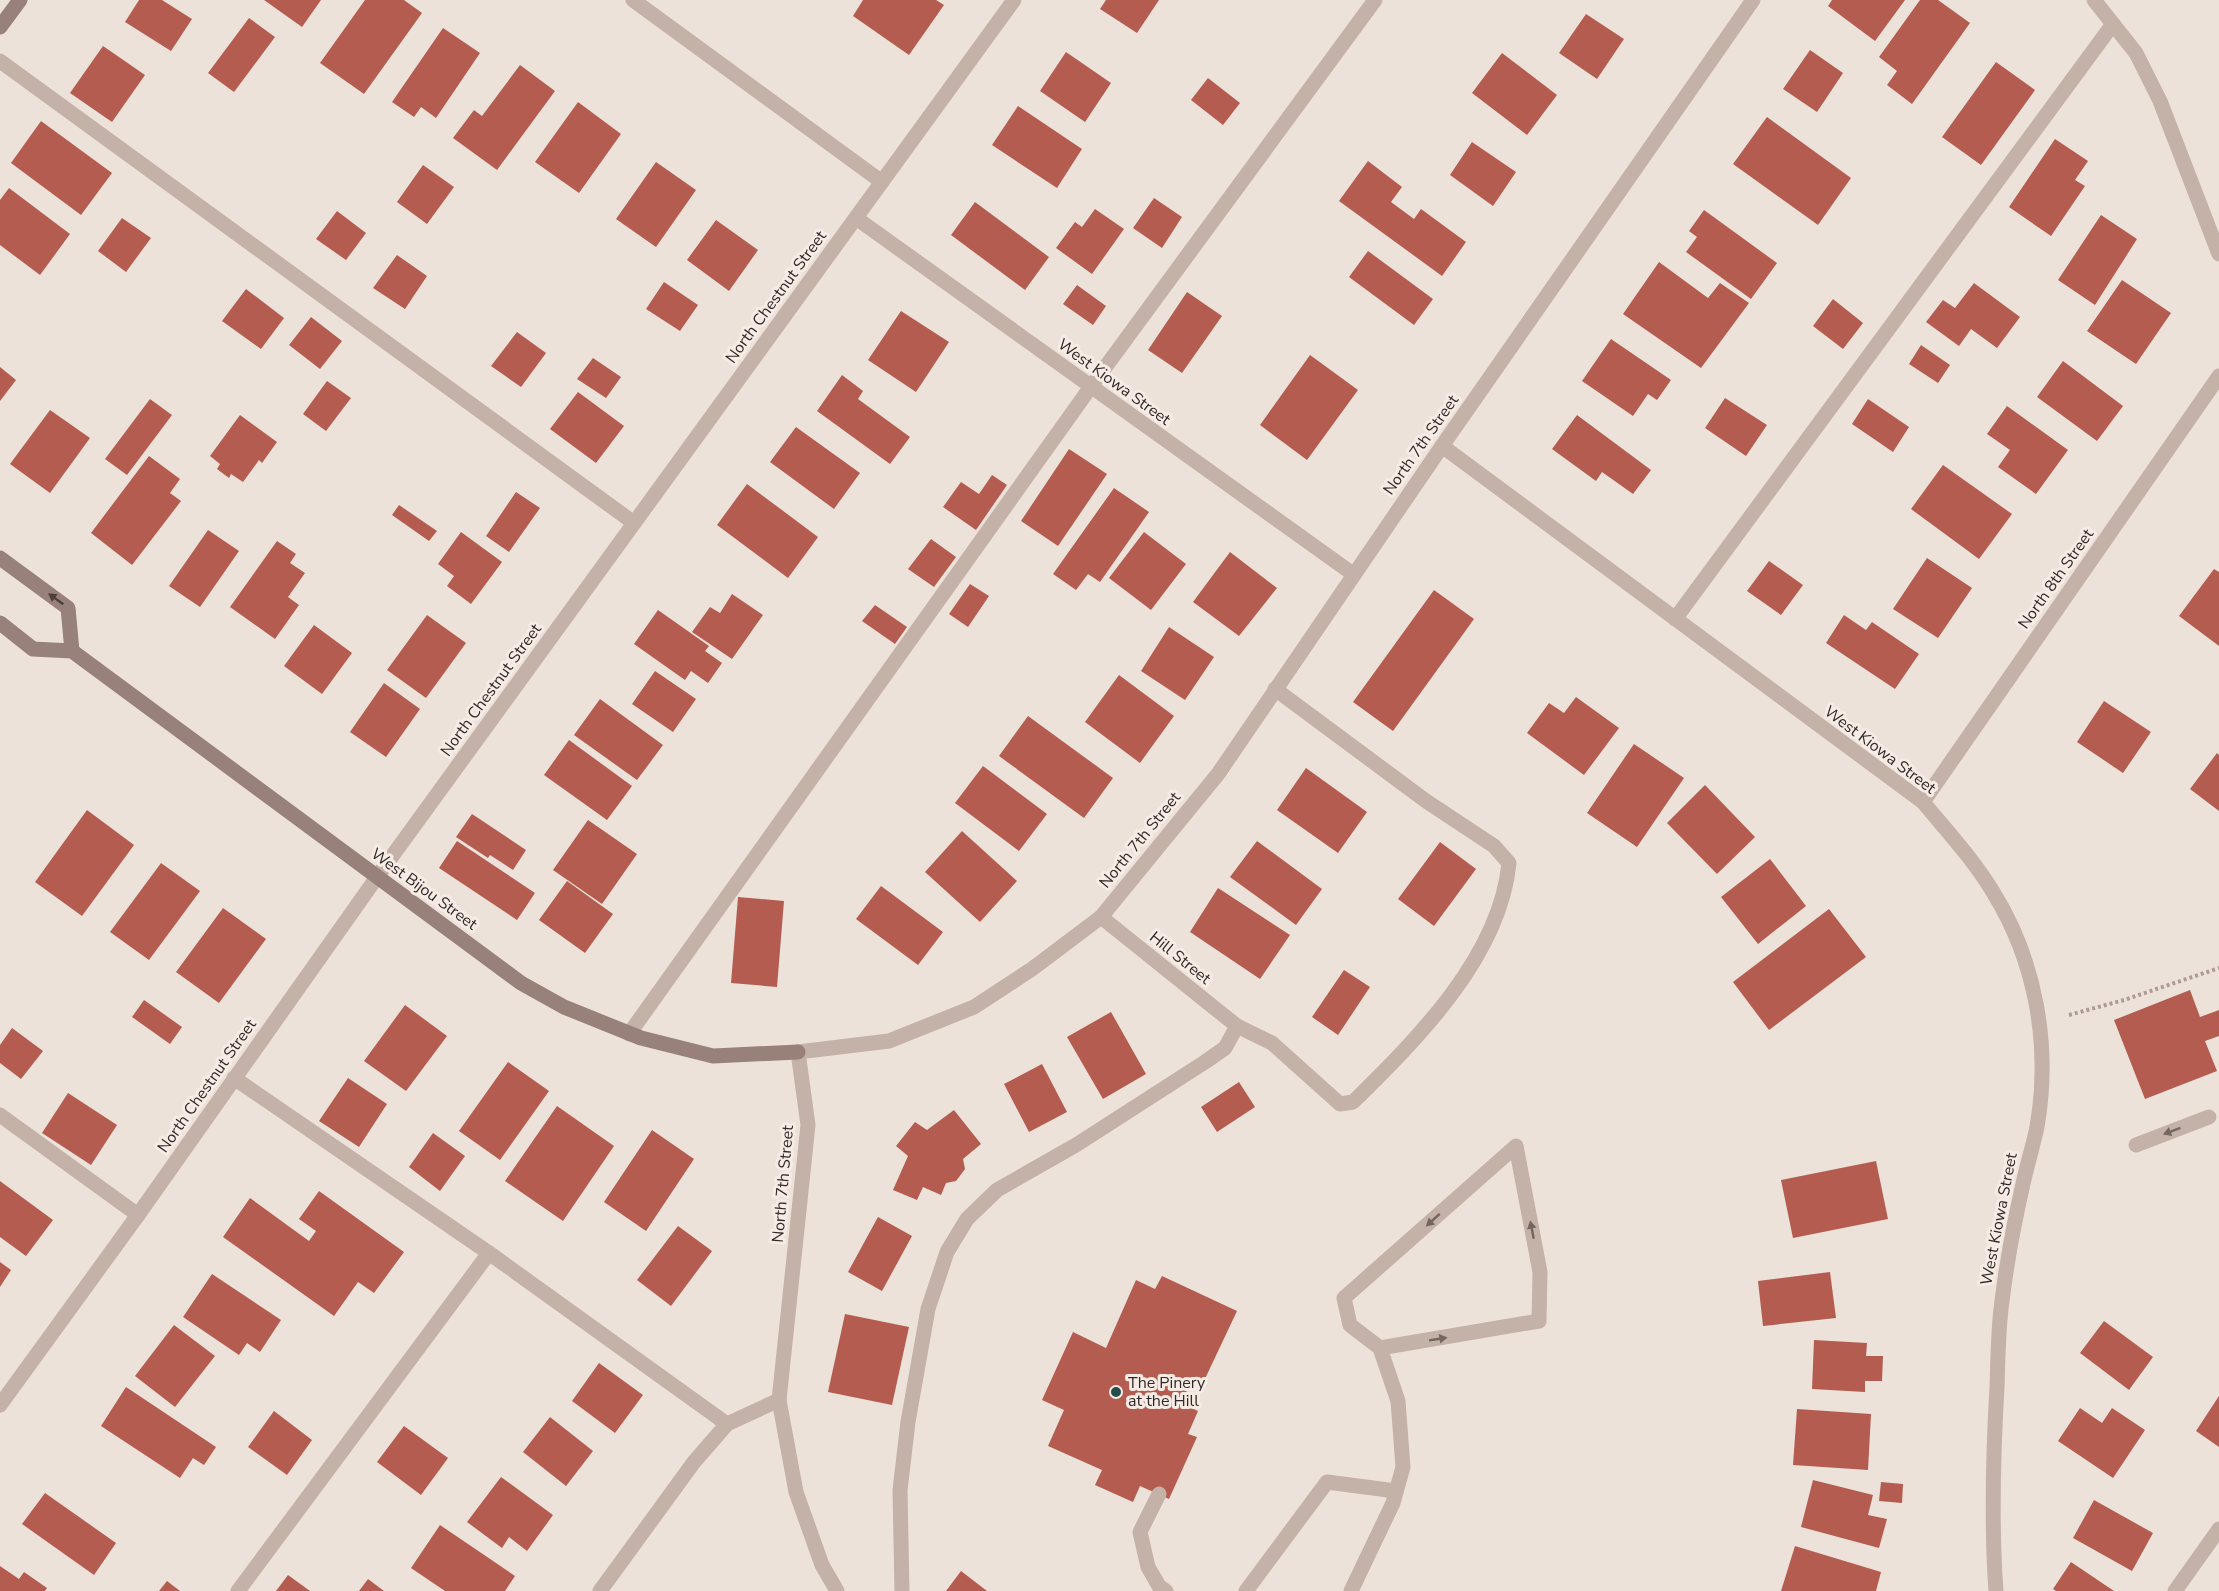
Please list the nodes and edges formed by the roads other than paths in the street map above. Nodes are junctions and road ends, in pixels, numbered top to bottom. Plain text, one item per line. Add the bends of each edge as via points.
1 (20, 0) edge
2 (633, 0) edge
3 (1014, 0) edge
4 (1375, 0) edge
5 (1753, 0) edge
6 (2094, 0) edge
7 (2113, 24) junction
8 (0, 27) edge
9 (0, 61) edge
10 (882, 182) junction
11 (856, 218) junction
12 (2219, 254) edge
13 (2219, 376) edge
14 (1090, 388) junction
15 (1442, 446) junction
16 (634, 523) junction
17 (0, 558) edge
18 (1353, 574) junction
19 (1675, 619) junction
20 (0, 623) edge
21 (72, 651) junction
22 (1275, 689) junction
23 (1923, 802) junction
24 (377, 877) junction
25 (1101, 917) junction
26 (1237, 1026) junction
27 (629, 1034) junction
28 (798, 1052) junction
29 (234, 1078) junction
30 (0, 1115) edge
31 (2209, 1117) dead end
32 (2136, 1145) dead end
33 (138, 1215) junction
34 (489, 1253) junction
35 (1380, 1348) junction
36 (779, 1400) junction
37 (0, 1405) edge
38 (727, 1424) junction
39 (1396, 1491) junction
40 (1159, 1494) dead end
41 (2219, 1529) edge
42 (238, 1591) edge
43 (600, 1591) edge
44 (837, 1591) edge
45 (902, 1591) edge
46 (1166, 1591) edge
47 (1246, 1591) edge
48 (1351, 1591) edge
49 (1996, 1591) edge
50 (2175, 1591) edge

1 - 8 main road
2 - 10 street
3 - 10 street, North Chestnut Street
4 - 14 street
5 - 15 street, North 7th Street
6 - 7 street
7 - 12 street via 2136,53 2160,100
7 - 19 street
9 - 16 street
10 - 11 street, North Chestnut Street
11 - 14 street, West Kiowa Street
11 - 16 street, North Chestnut Street
13 - 23 street, North 8th Street
14 - 18 street, West Kiowa Street
14 - 27 street
15 - 18 street, North 7th Street
15 - 19 street, West Kiowa Street
16 - 24 street, North Chestnut Street
21 -> 17 main road via 68,608
18 - 22 street, North 7th Street
19 - 23 street, West Kiowa Street
20 - 21 main road via 33,649
21 - 24 main road, West Bijou Street
22 - 25 street, North 7th Street via 1218,774
22 - 26 street, Hill Street via 1426,801 1494,846 1509,863 1508,876 1479,955 1433,1017 1353,1102 1340,1104 1330,1098 1272,1043
23 - 49 street, West Kiowa Street via 1973,863 2013,928 2030,974 2042,1047 2037,1128 2012,1235 2001,1304 1992,1509
24 - 27 main road, West Bijou Street via 521,982 564,1007
24 - 29 street, North Chestnut Street
25 - 26 street, Hill Street
25 - 28 street, North 7th Street via 974,1007 889,1041
26 - 45 street via 1225,1048 1205,1062 1076,1145 997,1190 967,1219 947,1252 928,1309 910,1411 900,1490
27 - 28 main road, West Bijou Street via 713,1056
28 - 36 street, North 7th Street via 808,1125
29 - 33 street, North Chestnut Street
29 - 34 street
30 - 33 street
31 -> 32 street
33 - 37 street, North Chestnut Street
34 - 38 street
34 - 42 street
35 -> 35 street via 1539,1321 1540,1272 1516,1146 1344,1298 1350,1325
35 - 39 street via 1398,1401 1403,1467
36 - 38 street
36 - 44 street via 796,1492 822,1565
38 - 43 street via 694,1462
39 - 47 street via 1327,1482
39 - 48 street
40 - 46 street via 1140,1532 1148,1567
41 - 50 street

